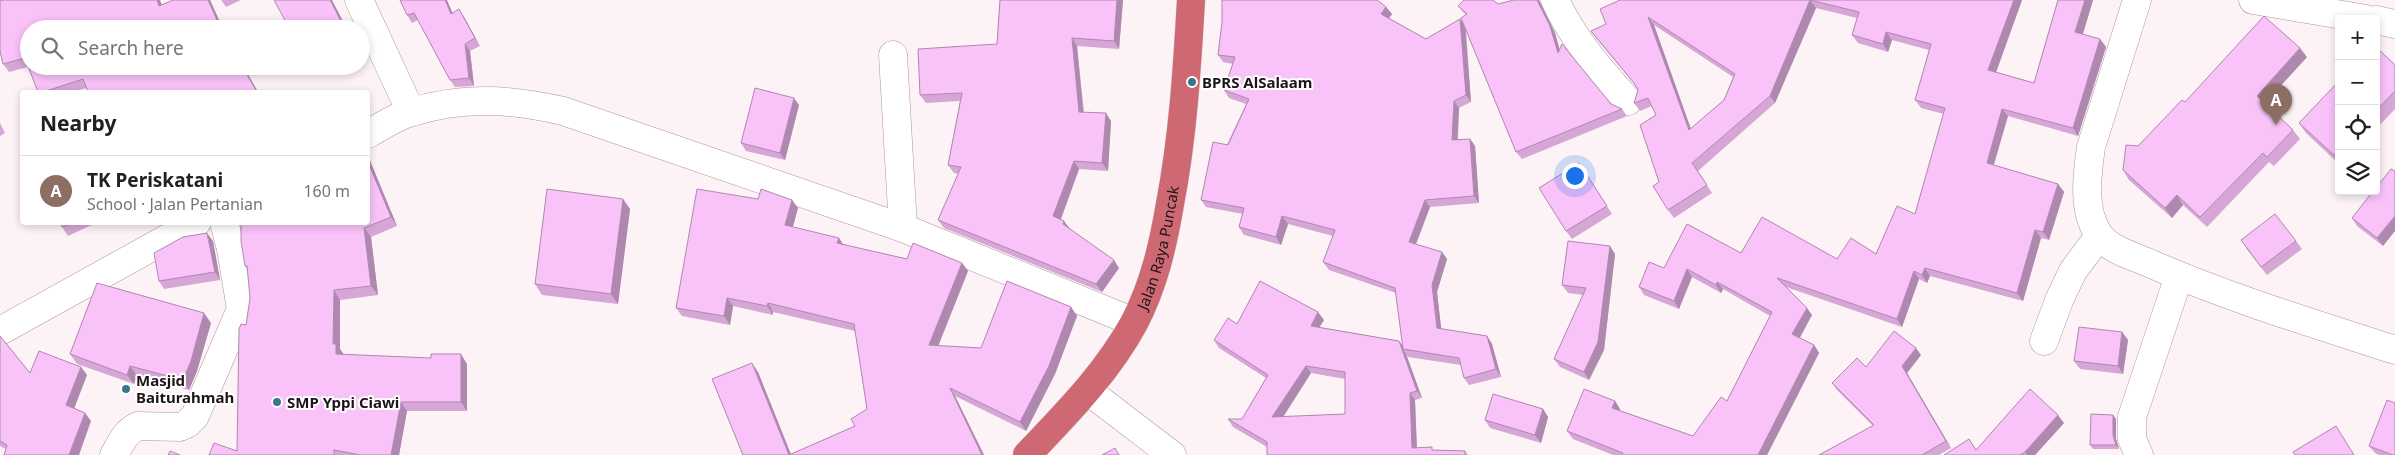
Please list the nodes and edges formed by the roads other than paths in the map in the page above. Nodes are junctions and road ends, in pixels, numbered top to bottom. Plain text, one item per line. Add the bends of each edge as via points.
1 (359, 0) edge
2 (1191, 0) edge
3 (1555, 0) edge
4 (2137, 0) edge
5 (2253, 0) edge
6 (2342, 15) edge
7 (368, 20) edge
8 (2380, 21) edge
9 (370, 24) edge
10 (2395, 24) edge
11 (894, 55) dead end
12 (1628, 101) dead end
13 (411, 112) junction
14 (370, 133) edge
15 (192, 225) edge
16 (225, 225) edge
17 (903, 228) junction
18 (2100, 236) junction
19 (2179, 276) junction
20 (1134, 322) junction
21 (0, 331) edge
22 (2044, 341) dead end
23 (2395, 350) edge
24 (1087, 390) junction
25 (114, 455) edge
26 (1027, 455) edge
27 (1172, 455) edge
28 (2140, 455) edge

1 - 7 street
2 - 20 highway, Jalan Raya Puncak via 1186,96 1176,171 1162,249
3 - 12 street via 1567,26
4 - 18 street via 2089,163 2086,191
5 - 6 street
8 - 10 street
9 - 13 street
11 - 17 street
13 - 14 street
13 - 17 street via 463,100 526,102 563,111
15 - 21 street
16 - 25 street via 241,309 195,416 180,427 133,428 125,435
17 - 20 street
18 - 19 street via 2118,250
18 - 22 street via 2073,271
19 - 23 street
19 - 28 street via 2132,417 2132,439
20 - 24 highway, Jalan Raya Puncak
24 - 26 highway, Jalan Raya Puncak
24 - 27 street

